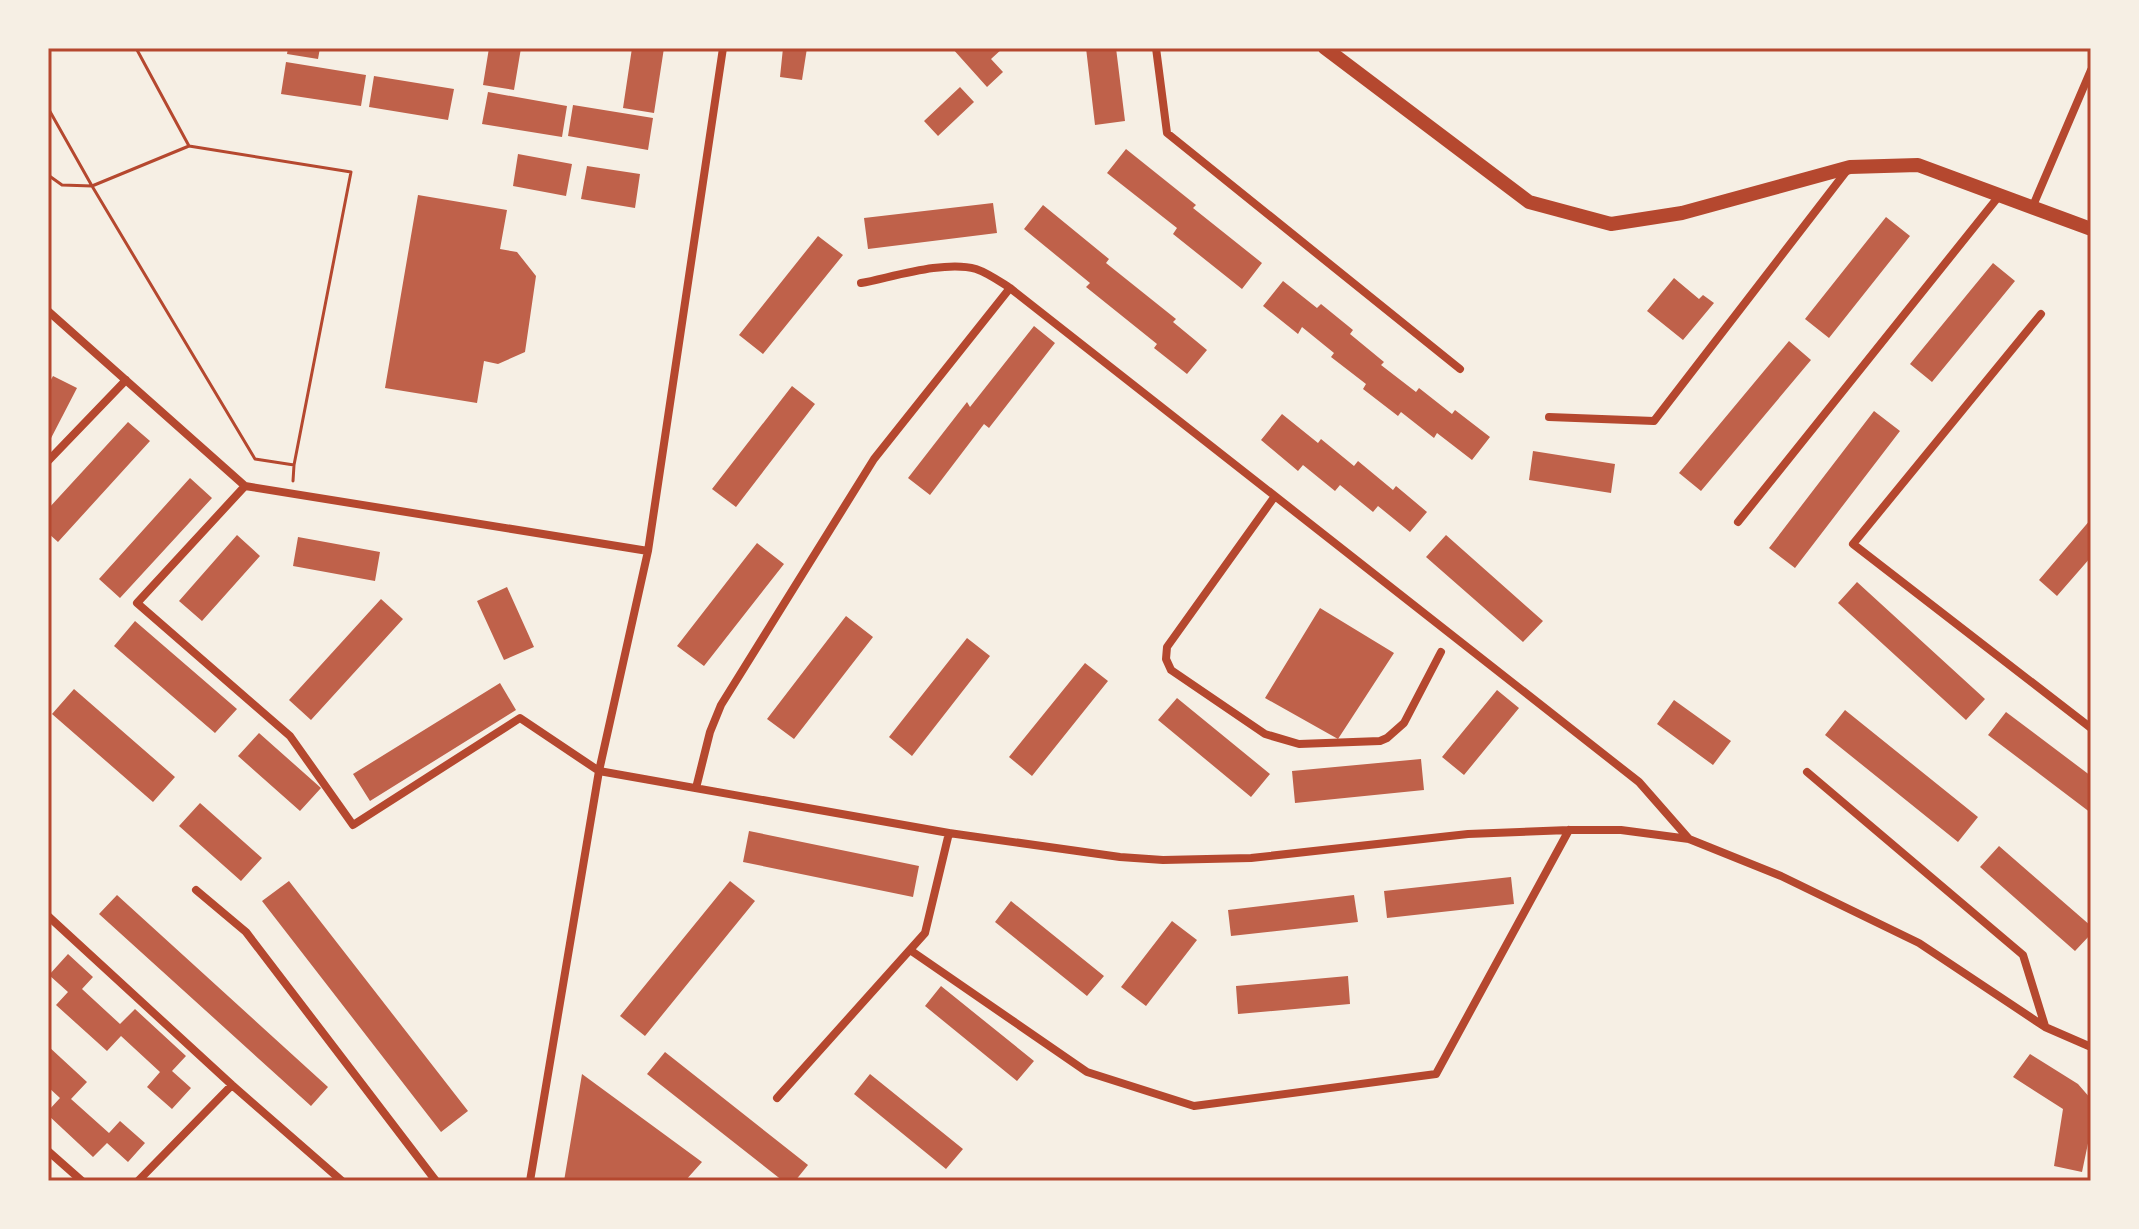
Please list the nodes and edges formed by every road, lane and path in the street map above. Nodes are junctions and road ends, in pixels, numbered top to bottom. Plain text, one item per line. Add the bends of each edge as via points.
1 (136, 48) edge
2 (723, 48) edge
3 (1156, 48) edge
4 (1325, 48) edge
5 (2091, 70) edge
6 (48, 108) edge
7 (189, 146) junction
8 (1850, 167) junction
9 (48, 175) edge
10 (92, 186) junction
11 (1999, 196) junction
12 (2032, 208) junction
13 (2091, 229) edge
14 (861, 283) dead end
15 (1010, 288) junction
16 (48, 311) edge
17 (2041, 314) dead end
18 (1460, 369) dead end
19 (126, 380) junction
20 (1549, 417) dead end
21 (48, 461) edge
22 (245, 486) junction
23 (1275, 496) junction
24 (1738, 522) dead end
25 (648, 551) junction
26 (1441, 652) dead end
27 (2091, 728) edge
28 (599, 771) junction
29 (1807, 772) dead end
30 (696, 788) junction
31 (1569, 830) junction
32 (949, 833) junction
33 (1689, 839) junction
34 (196, 890) dead end
35 (50, 920) edge
36 (910, 950) junction
37 (2045, 1027) junction
38 (2091, 1047) edge
39 (232, 1085) junction
40 (777, 1098) dead end
41 (48, 1151) edge
42 (82, 1181) edge
43 (138, 1181) edge
44 (342, 1181) edge
45 (436, 1181) edge
46 (530, 1181) edge

1 - 7 path
2 - 25 street
3 - 18 street via 1167,133
4 - 8 main road via 1529,202 1611,224 1682,213
5 - 12 street
6 - 10 path
7 - 10 path
7 - 10 path via 351,172 294,465 255,459
8 - 11 main road via 1918,165
8 - 20 street via 1654,421
9 - 10 path via 62,185
11 - 12 main road
11 - 24 street
12 - 13 main road
14 - 15 street via 956,267 978,270
15 - 23 street
15 - 30 street via 848,498 721,705
16 - 19 street
17 - 27 street via 1853,544
19 - 21 street
19 - 22 street
22 - 25 street
22 - 28 street via 137,603 290,736 353,825 520,718
23 - 26 street via 1167,647 1171,670 1276,739 1299,744 1380,741 1404,723
23 - 33 street via 1639,782
25 - 28 street
28 - 30 street
28 - 46 street
29 - 37 street via 2023,955
30 - 32 street
31 - 32 street via 1468,834 1208,860 1120,857
31 - 33 street
31 - 36 street via 1436,1074 1194,1106 1087,1072
32 - 36 street via 925,933
33 - 37 street via 1781,876 1919,943
34 - 45 street via 246,932
35 - 39 street
36 - 40 street
37 - 38 street
39 - 43 street
39 - 44 street
41 - 42 street

